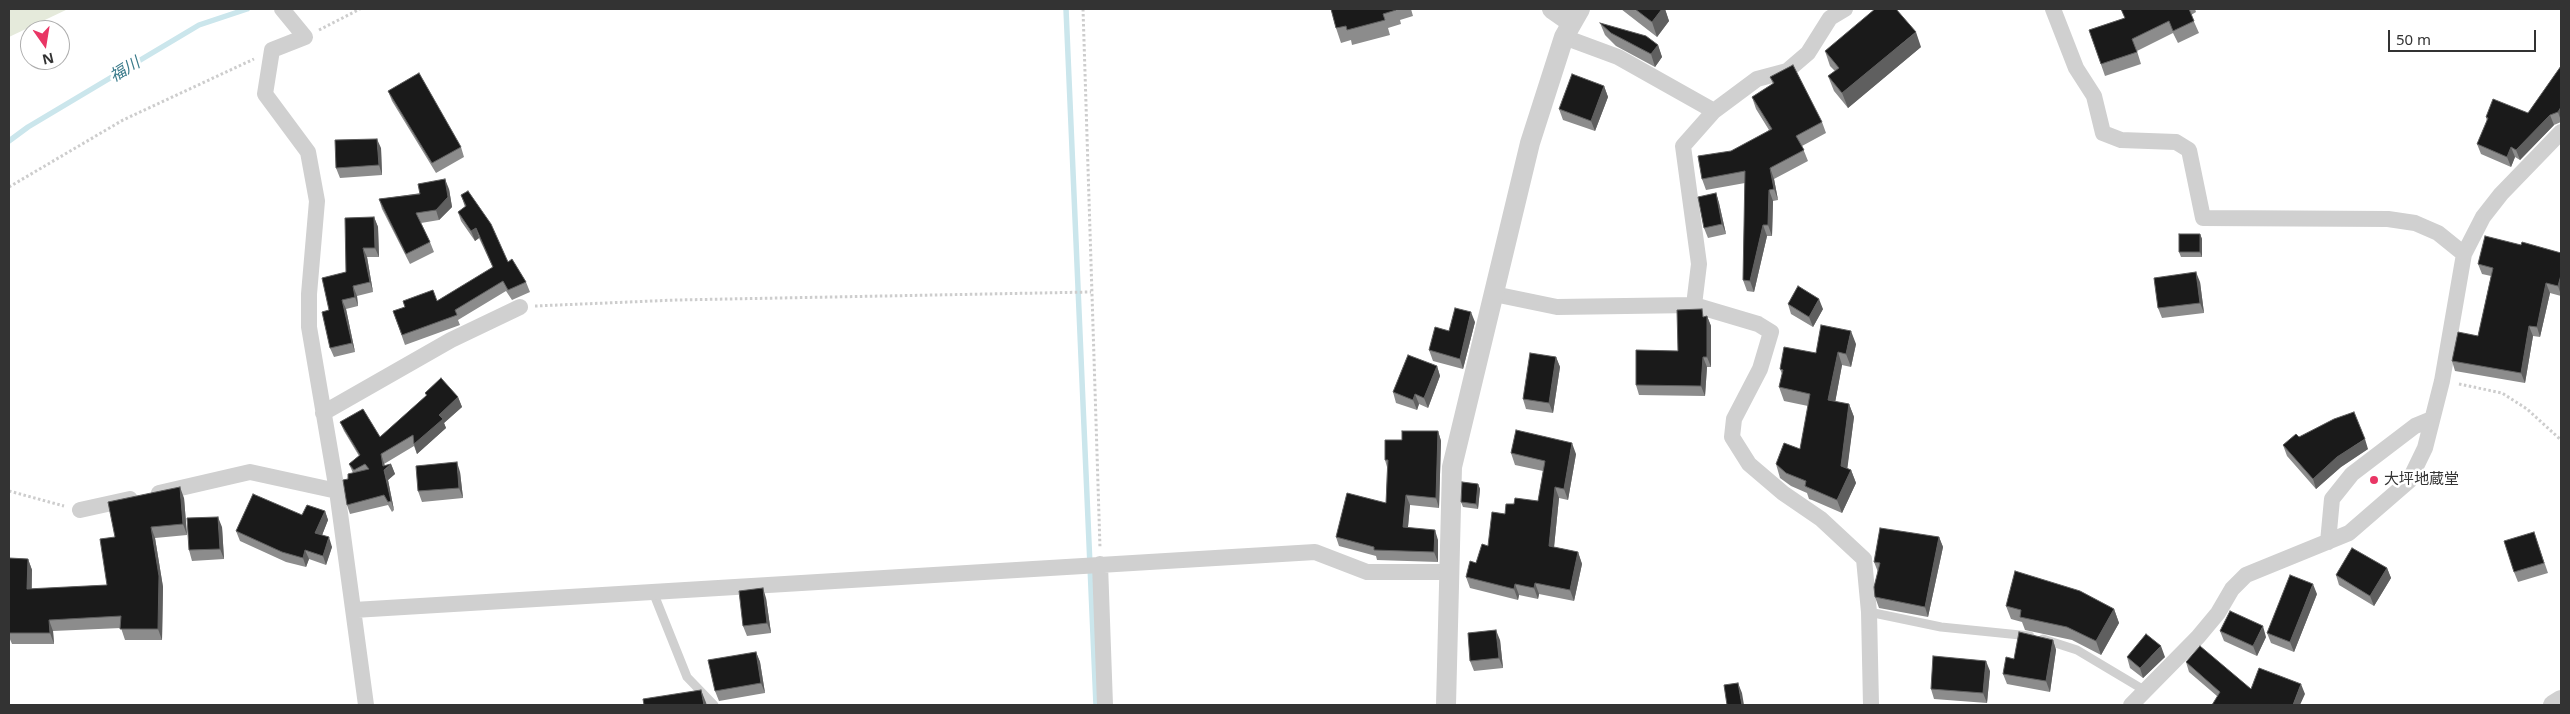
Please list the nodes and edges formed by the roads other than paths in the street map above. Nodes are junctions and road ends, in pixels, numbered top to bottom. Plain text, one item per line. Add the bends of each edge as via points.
1 (282, 9) edge
2 (1552, 9) edge
3 (1845, 9) edge
4 (2053, 9) edge
5 (1572, 23) edge
6 (1714, 111) junction
7 (2561, 132) edge
8 (2464, 254) junction
9 (1494, 294) junction
10 (1694, 305) junction
11 (520, 307) road end
12 (323, 413) junction
13 (2432, 419) junction
14 (337, 491) junction
15 (80, 510) road end
16 (2328, 542) junction
17 (1100, 564) junction
18 (1449, 572) junction
19 (653, 592) junction
20 (354, 610) junction
21 (1869, 612) junction
22 (2144, 690) junction
23 (2561, 700) edge
24 (366, 705) edge
25 (714, 705) edge
26 (1105, 705) edge
27 (1446, 705) edge
28 (1871, 705) edge
29 (2131, 705) edge
30 (2553, 705) edge

1 - 12 street via 305,37 272,50 265,94 308,152 317,201 309,326
2 - 5 street
3 - 6 street via 1830,18 1808,54 1787,71 1757,79
4 - 8 street via 2076,68 2094,96 2103,133 2121,140 2176,142 2189,150 2203,218 2415,223 2438,233
5 - 6 street via 1618,57
5 - 9 street via 1530,143
6 - 10 street via 1683,146 1700,264
7 - 8 street via 2501,194 2483,217
8 - 13 street via 2442,381
9 - 10 street via 1557,307
9 - 18 street via 1452,467
10 - 21 street via 1758,324 1771,332 1760,369 1734,419 1732,437 1748,464 1821,519 1864,559
11 - 12 street via 451,340
12 - 14 street
13 - 16 street via 2425,448 2409,481 2349,534
13 - 16 street via 2415,426 2352,474 2332,499
14 - 15 street via 250,472
14 - 20 street
16 - 22 street via 2246,576 2232,589 2198,637
17 - 18 street via 1315,552 1367,572
17 - 19 street
17 - 26 street
18 - 27 street
19 - 20 street
19 - 25 lane via 687,677
20 - 24 street
21 - 22 lane via 1941,627 2040,638 2077,650
21 - 28 street
22 - 29 street
23 - 30 street

